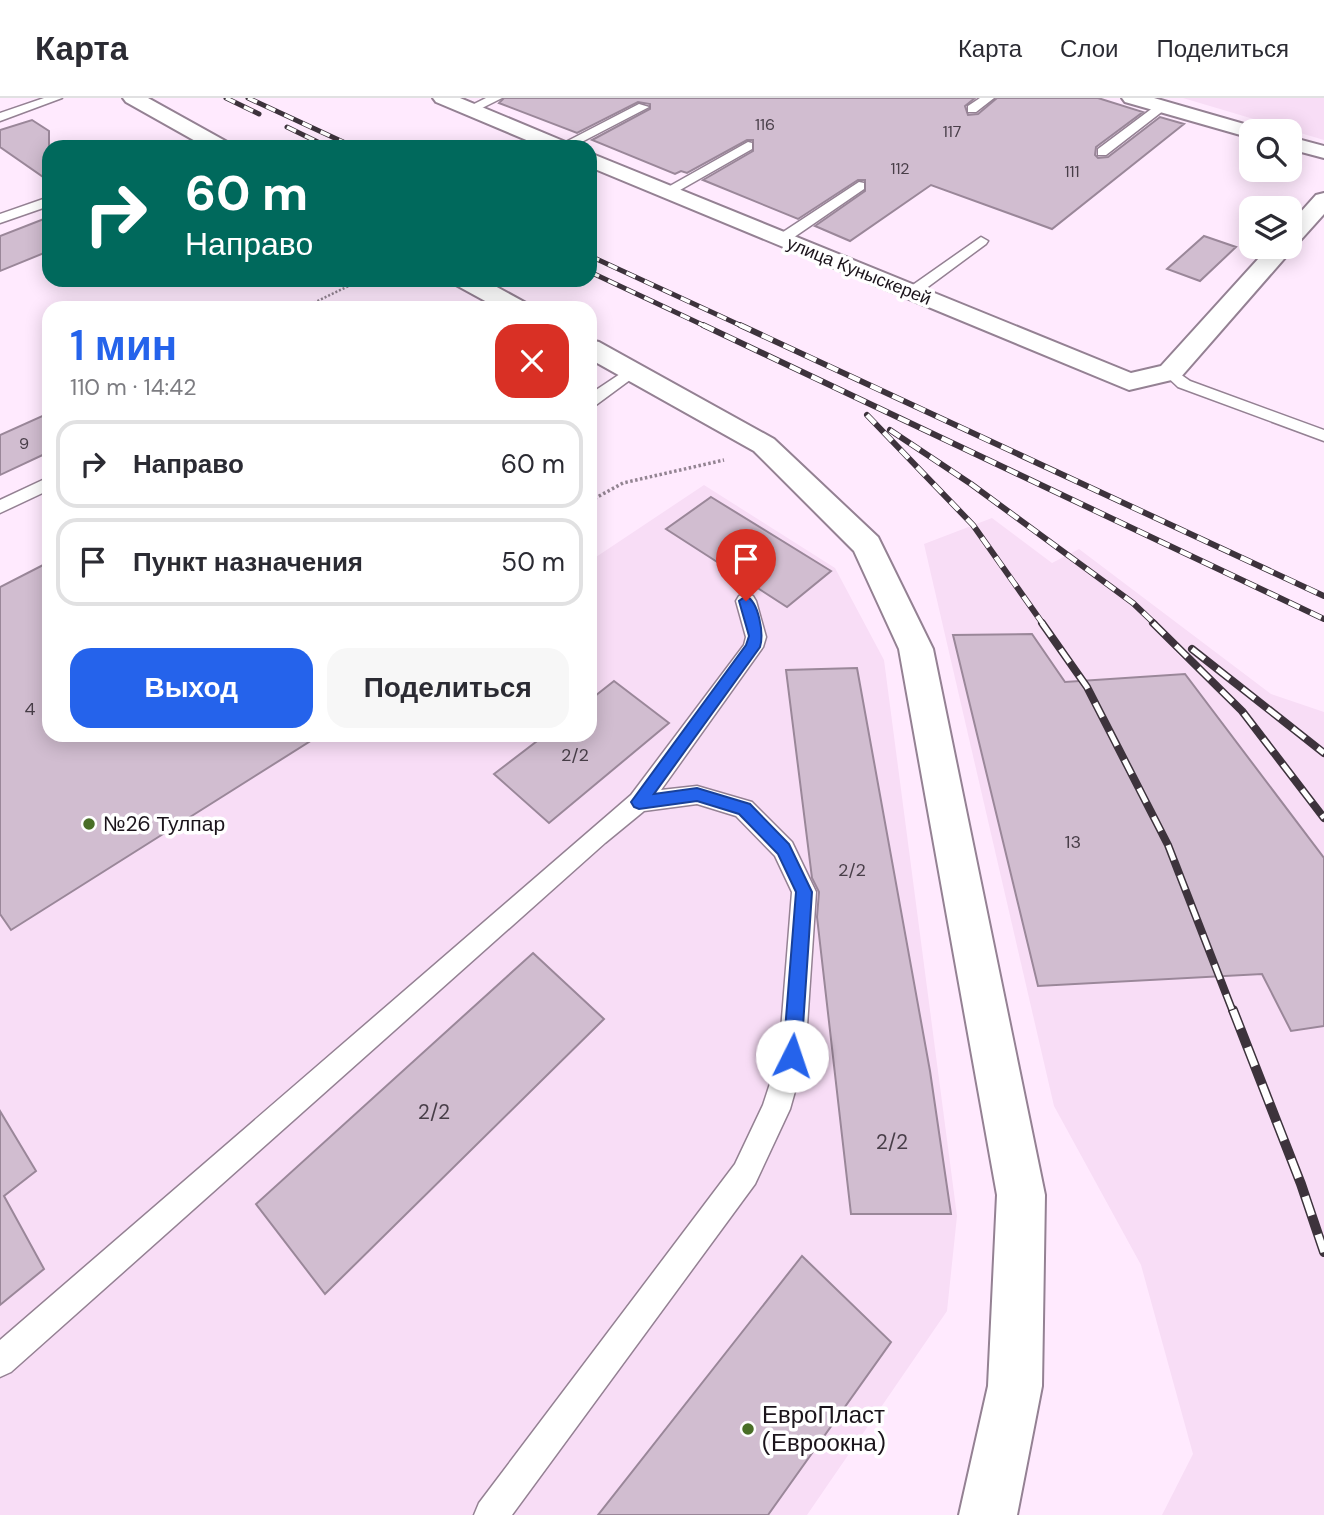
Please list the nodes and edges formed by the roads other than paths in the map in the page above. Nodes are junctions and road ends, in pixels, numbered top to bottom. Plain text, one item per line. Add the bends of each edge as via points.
1 (56, 98) edge
2 (133, 98) edge
3 (443, 98) edge
4 (496, 98) edge
5 (988, 98) edge
6 (1132, 98) edge
7 (643, 107) dead end
8 (1162, 107) junction
9 (470, 109) junction
10 (972, 109) dead end
11 (0, 117) edge
12 (1239, 129) edge
13 (199, 140) edge
14 (545, 140) edge
15 (576, 140) edge
16 (748, 146) dead end
17 (1302, 146) edge
18 (1101, 152) dead end
19 (1324, 152) edge
20 (597, 162) edge
21 (859, 186) dead end
22 (668, 191) junction
23 (1324, 200) edge
24 (42, 204) edge
25 (0, 219) edge
26 (1302, 225) edge
27 (782, 239) junction
28 (981, 241) dead end
29 (1271, 259) edge
30 (478, 287) edge
31 (912, 292) junction
32 (504, 301) edge
33 (597, 352) edge
34 (632, 371) junction
35 (1170, 372) junction
36 (597, 396) edge
37 (1324, 436) edge
38 (42, 486) edge
39 (0, 506) edge
40 (746, 601) dead end
41 (639, 802) junction
42 (0, 1361) edge
43 (491, 1515) edge
44 (988, 1515) edge

1 - 11 lane
2 - 13 street
3 - 9 street
4 - 9 lane
5 - 10 lane
6 - 8 street
7 - 15 lane
8 - 12 street
8 - 18 lane
9 - 14 street
16 - 22 lane
17 - 19 street
20 - 22 street, улица Куныскерей
21 - 27 lane
22 - 27 street, улица Куныскерей
23 - 26 street
24 - 25 lane
27 - 31 street, улица Куныскерей
28 - 31 lane
29 - 35 street
30 - 32 street
31 - 35 street, улица Куныскерей via 1129,382
33 - 34 street
34 - 36 lane
34 - 44 street via 764,445 867,545 916,649 1021,1195 1015,1386
35 - 37 lane via 1184,384
38 - 39 lane
40 - 41 lane via 756,636 752,647
41 - 42 lane
41 - 43 lane via 697,795 744,809 784,849 804,892 792,1056 776,1109 745,1174

